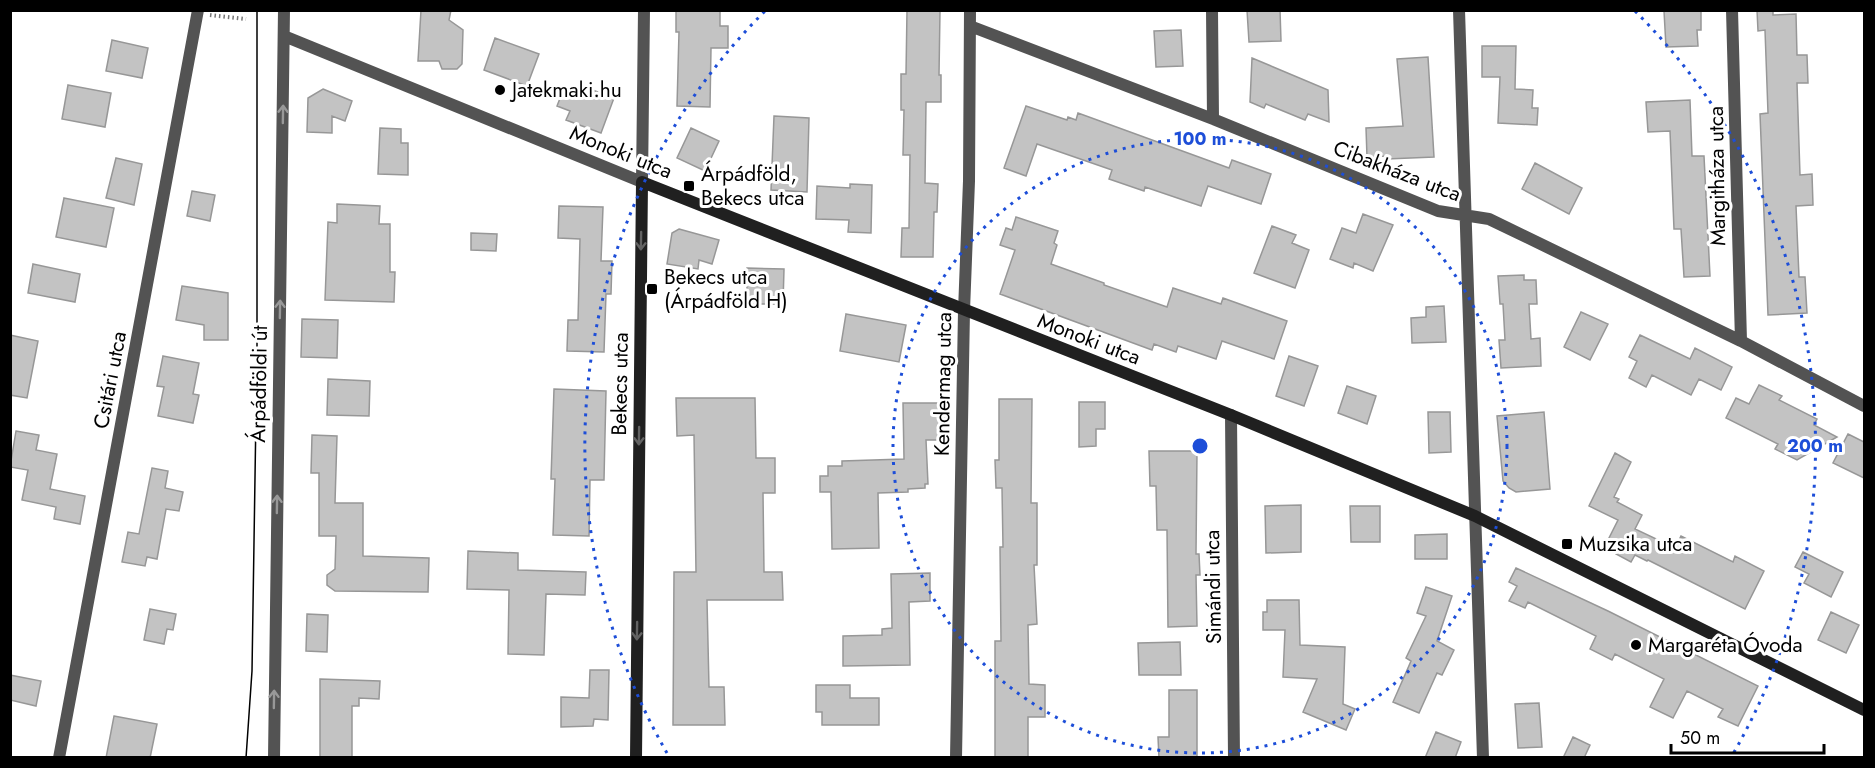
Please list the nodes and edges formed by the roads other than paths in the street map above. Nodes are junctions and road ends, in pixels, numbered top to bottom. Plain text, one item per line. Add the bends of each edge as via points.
1 (284, 10) edge
2 (644, 10) edge
3 (970, 10) edge
4 (1212, 10) edge
5 (1459, 10) edge
6 (1732, 10) edge
7 (198, 12) edge
8 (970, 26) junction
9 (284, 36) junction
10 (1213, 119) junction
11 (642, 182) junction
12 (1466, 217) junction
13 (964, 311) junction
14 (1741, 342) junction
15 (1864, 406) edge
16 (1231, 415) junction
17 (1475, 516) junction
18 (1864, 710) edge
19 (59, 758) edge
20 (274, 758) edge
21 (636, 758) edge
22 (956, 758) edge
23 (1234, 758) edge
24 (1483, 758) edge

1 - 9 street, Árpádföldi út
2 - 11 street, Bekecs utca
3 - 8 street, Kendermag utca
4 - 10 street
5 - 12 street
6 - 14 street, Margitháza utca
7 - 19 street, Csitári utca
8 - 10 street, Cibakháza utca
8 - 13 street, Kendermag utca
9 - 11 street, Monoki utca
20 -> 9 street, Árpádföldi út
10 - 12 street, Cibakháza utca via 1438,211
11 - 13 street, Monoki utca
11 -> 21 street, Bekecs utca
12 - 14 street, Cibakháza utca via 1490,219
12 - 17 street
13 - 16 street, Monoki utca
13 - 22 street, Kendermag utca
14 - 15 street, Cibakháza utca
16 - 17 street, Monoki utca
16 - 23 street, Simándi utca
17 - 18 street, Monoki utca
17 - 24 street

